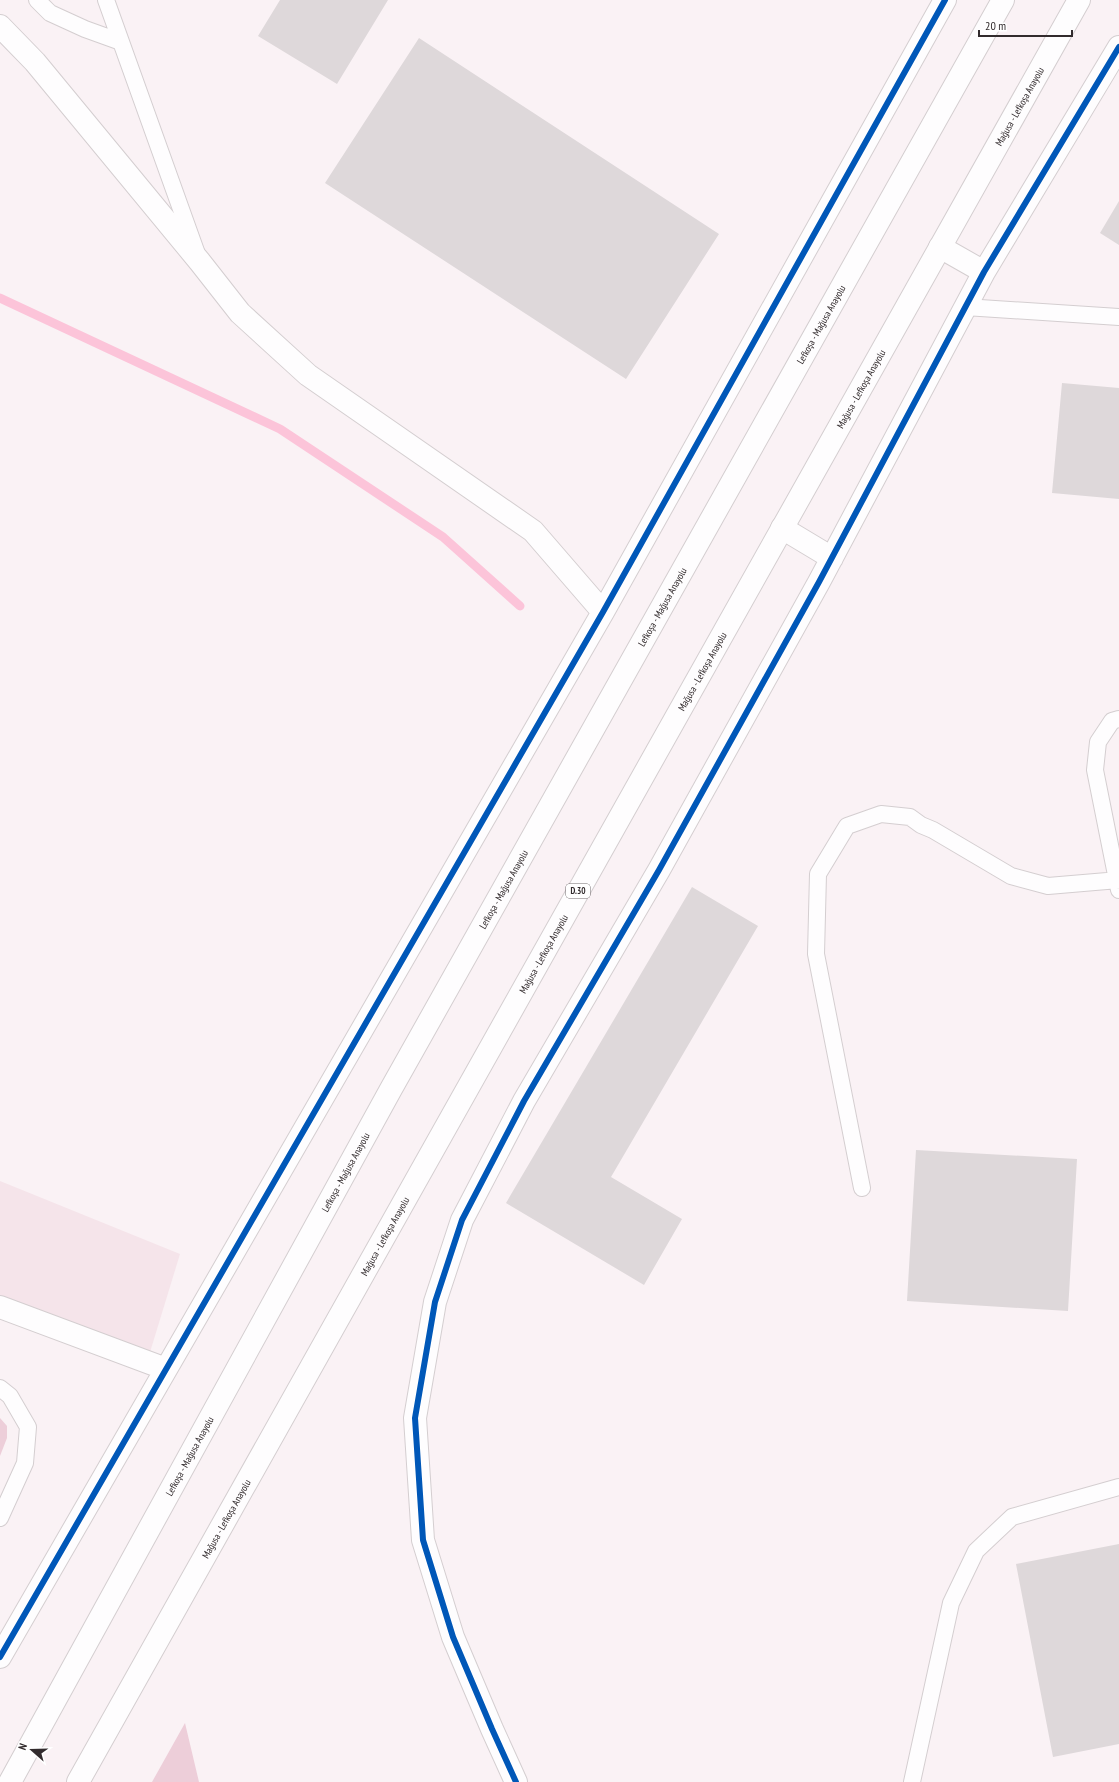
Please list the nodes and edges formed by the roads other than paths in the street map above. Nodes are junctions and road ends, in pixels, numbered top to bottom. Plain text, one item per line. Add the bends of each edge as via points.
1 (37, 0) edge
2 (106, 0) edge
3 (945, 0) edge
4 (1003, 0) edge
5 (1079, 0) edge
6 (0, 26) edge
7 (121, 42) junction
8 (1119, 47) edge
9 (940, 247) junction
10 (200, 262) junction
11 (984, 272) junction
12 (965, 307) junction
13 (1119, 317) edge
14 (782, 528) junction
15 (832, 558) junction
16 (602, 612) junction
17 (1119, 719) edge
18 (1118, 884) edge
19 (862, 1188) dead end
20 (0, 1307) edge
21 (166, 1369) junction
22 (0, 1388) edge
23 (1119, 1487) edge
24 (0, 1518) edge
25 (0, 1657) edge
26 (10, 1782) edge
27 (78, 1782) edge
28 (516, 1782) edge
29 (912, 1782) edge

1 - 7 lane via 50,13
2 - 7 lane
3 - 16 main road
4 - 26 main road, Lefkoşa - Mağusa Anayolu via 391,1090
5 - 9 main road, Mağusa - Lefkoşa Anayolu / D.30
6 - 10 main road via 35,62
7 - 10 lane
8 - 11 main road
9 - 11 main road
9 - 14 main road, Mağusa - Lefkoşa Anayolu / D.30
10 - 16 main road via 240,313 308,375 533,531
11 - 12 main road
12 - 13 lane
12 - 15 main road
14 - 15 main road
14 - 27 main road, Mağusa - Lefkoşa Anayolu / D.30
15 - 28 main road via 659,870 524,1101 462,1220 435,1302 415,1418 423,1540 453,1637
16 - 21 main road
17 - 18 lane via 1112,721 1098,742 1095,770
18 - 19 lane via 1048,886 1011,876 910,817 881,814 847,826 818,874 816,954
20 - 21 main road
21 - 25 main road
22 - 24 lane via 10,1396 28,1427 24,1463
23 - 29 lane via 1012,1517 976,1551 951,1603

